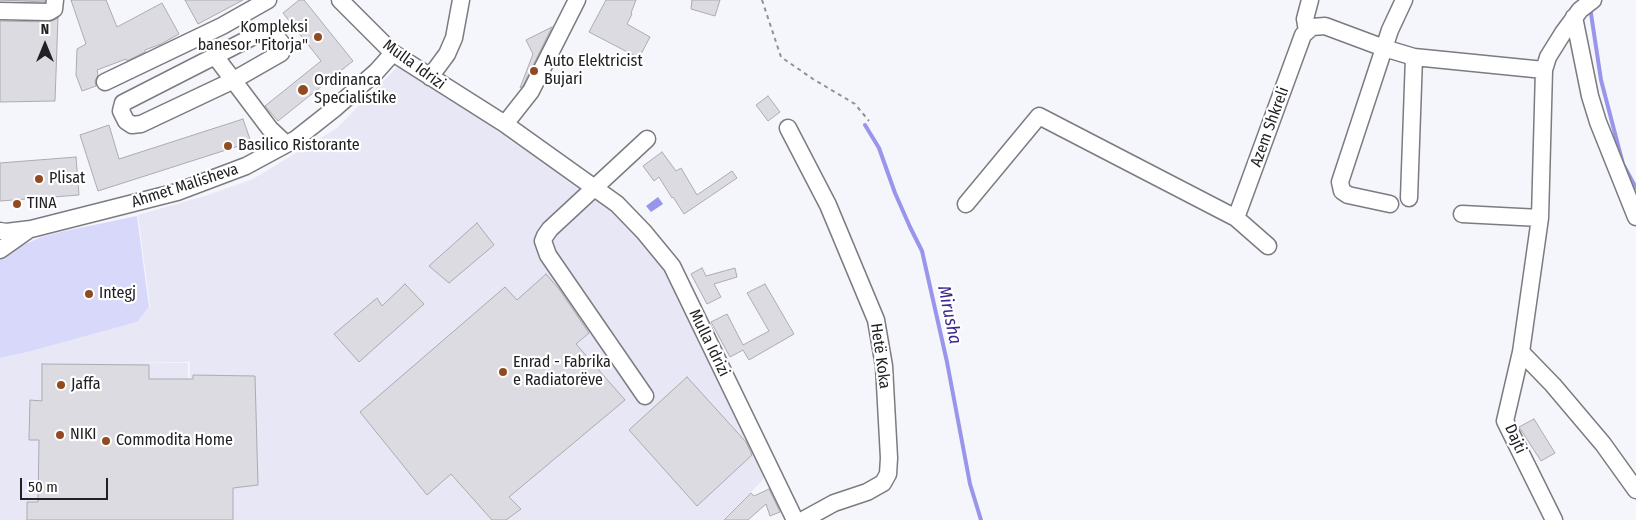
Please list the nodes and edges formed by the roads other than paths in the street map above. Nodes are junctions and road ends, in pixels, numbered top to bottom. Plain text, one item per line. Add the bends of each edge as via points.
1 (55, 0) edge
2 (268, 0) edge
3 (340, 0) edge
4 (461, 0) edge
5 (578, 0) edge
6 (1310, 0) edge
7 (1404, 0) edge
8 (1582, 9) edge
9 (0, 11) edge
10 (1307, 31) junction
11 (1384, 48) junction
12 (393, 53) junction
13 (214, 56) junction
14 (1414, 57) junction
15 (1544, 70) junction
16 (430, 77) junction
17 (232, 81) junction
18 (105, 82) dead end
19 (506, 124) junction
20 (788, 128) dead end
21 (647, 139) dead end
22 (286, 144) junction
23 (594, 189) junction
24 (1409, 198) dead end
25 (966, 204) dead end
26 (1390, 204) dead end
27 (1462, 214) dead end
28 (1636, 217) edge
29 (1236, 218) junction
30 (1540, 218) junction
31 (31, 229) junction
32 (0, 231) edge
33 (1268, 246) dead end
34 (0, 250) edge
35 (1521, 352) junction
36 (645, 396) dead end
37 (1636, 490) edge
38 (795, 520) edge
39 (803, 520) edge
40 (1554, 520) edge

1 - 9 street via 54,9 48,12
2 - 18 street via 222,26
3 - 12 street, Mulla Idrizi
4 - 16 street via 454,38
5 - 19 street via 531,91
6 - 10 street via 1305,19
7 - 11 street
8 - 15 street via 1548,57
8 - 28 street via 1590,96
10 - 11 street via 1312,27 1325,26
10 - 29 street, Azem Shkreli
11 - 14 street
11 - 26 street via 1340,182 1342,191 1348,195
12 - 16 street, Mulla Idrizi
12 - 22 street, Ahmet Malisheva via 334,109
13 - 17 street
13 - 17 street via 262,32 271,32 282,44 281,52
13 - 17 street via 123,103 121,111 126,121 132,125 141,124
14 - 15 street
14 - 24 street
15 - 30 street, Dajti
16 - 19 street, Mulla Idrizi
17 - 22 street
19 - 23 street, Mulla Idrizi
20 - 39 street, Hetë Koka via 840,232 876,320 884,366 888,458 888,474 883,482
21 - 23 street
22 - 31 street, Ahmet Malisheva via 246,166 177,192
23 - 36 street via 550,229 544,246 550,260
23 - 38 street, Mulla Idrizi via 616,204 672,266
25 - 29 street via 1039,116
27 - 30 street
29 - 33 street
30 - 35 street, Dajti
31 - 32 street, Ahmet Malisheva
31 - 34 street, Ahmet Malisheva
35 - 37 street via 1603,444
35 - 40 street, Dajti via 1505,421

